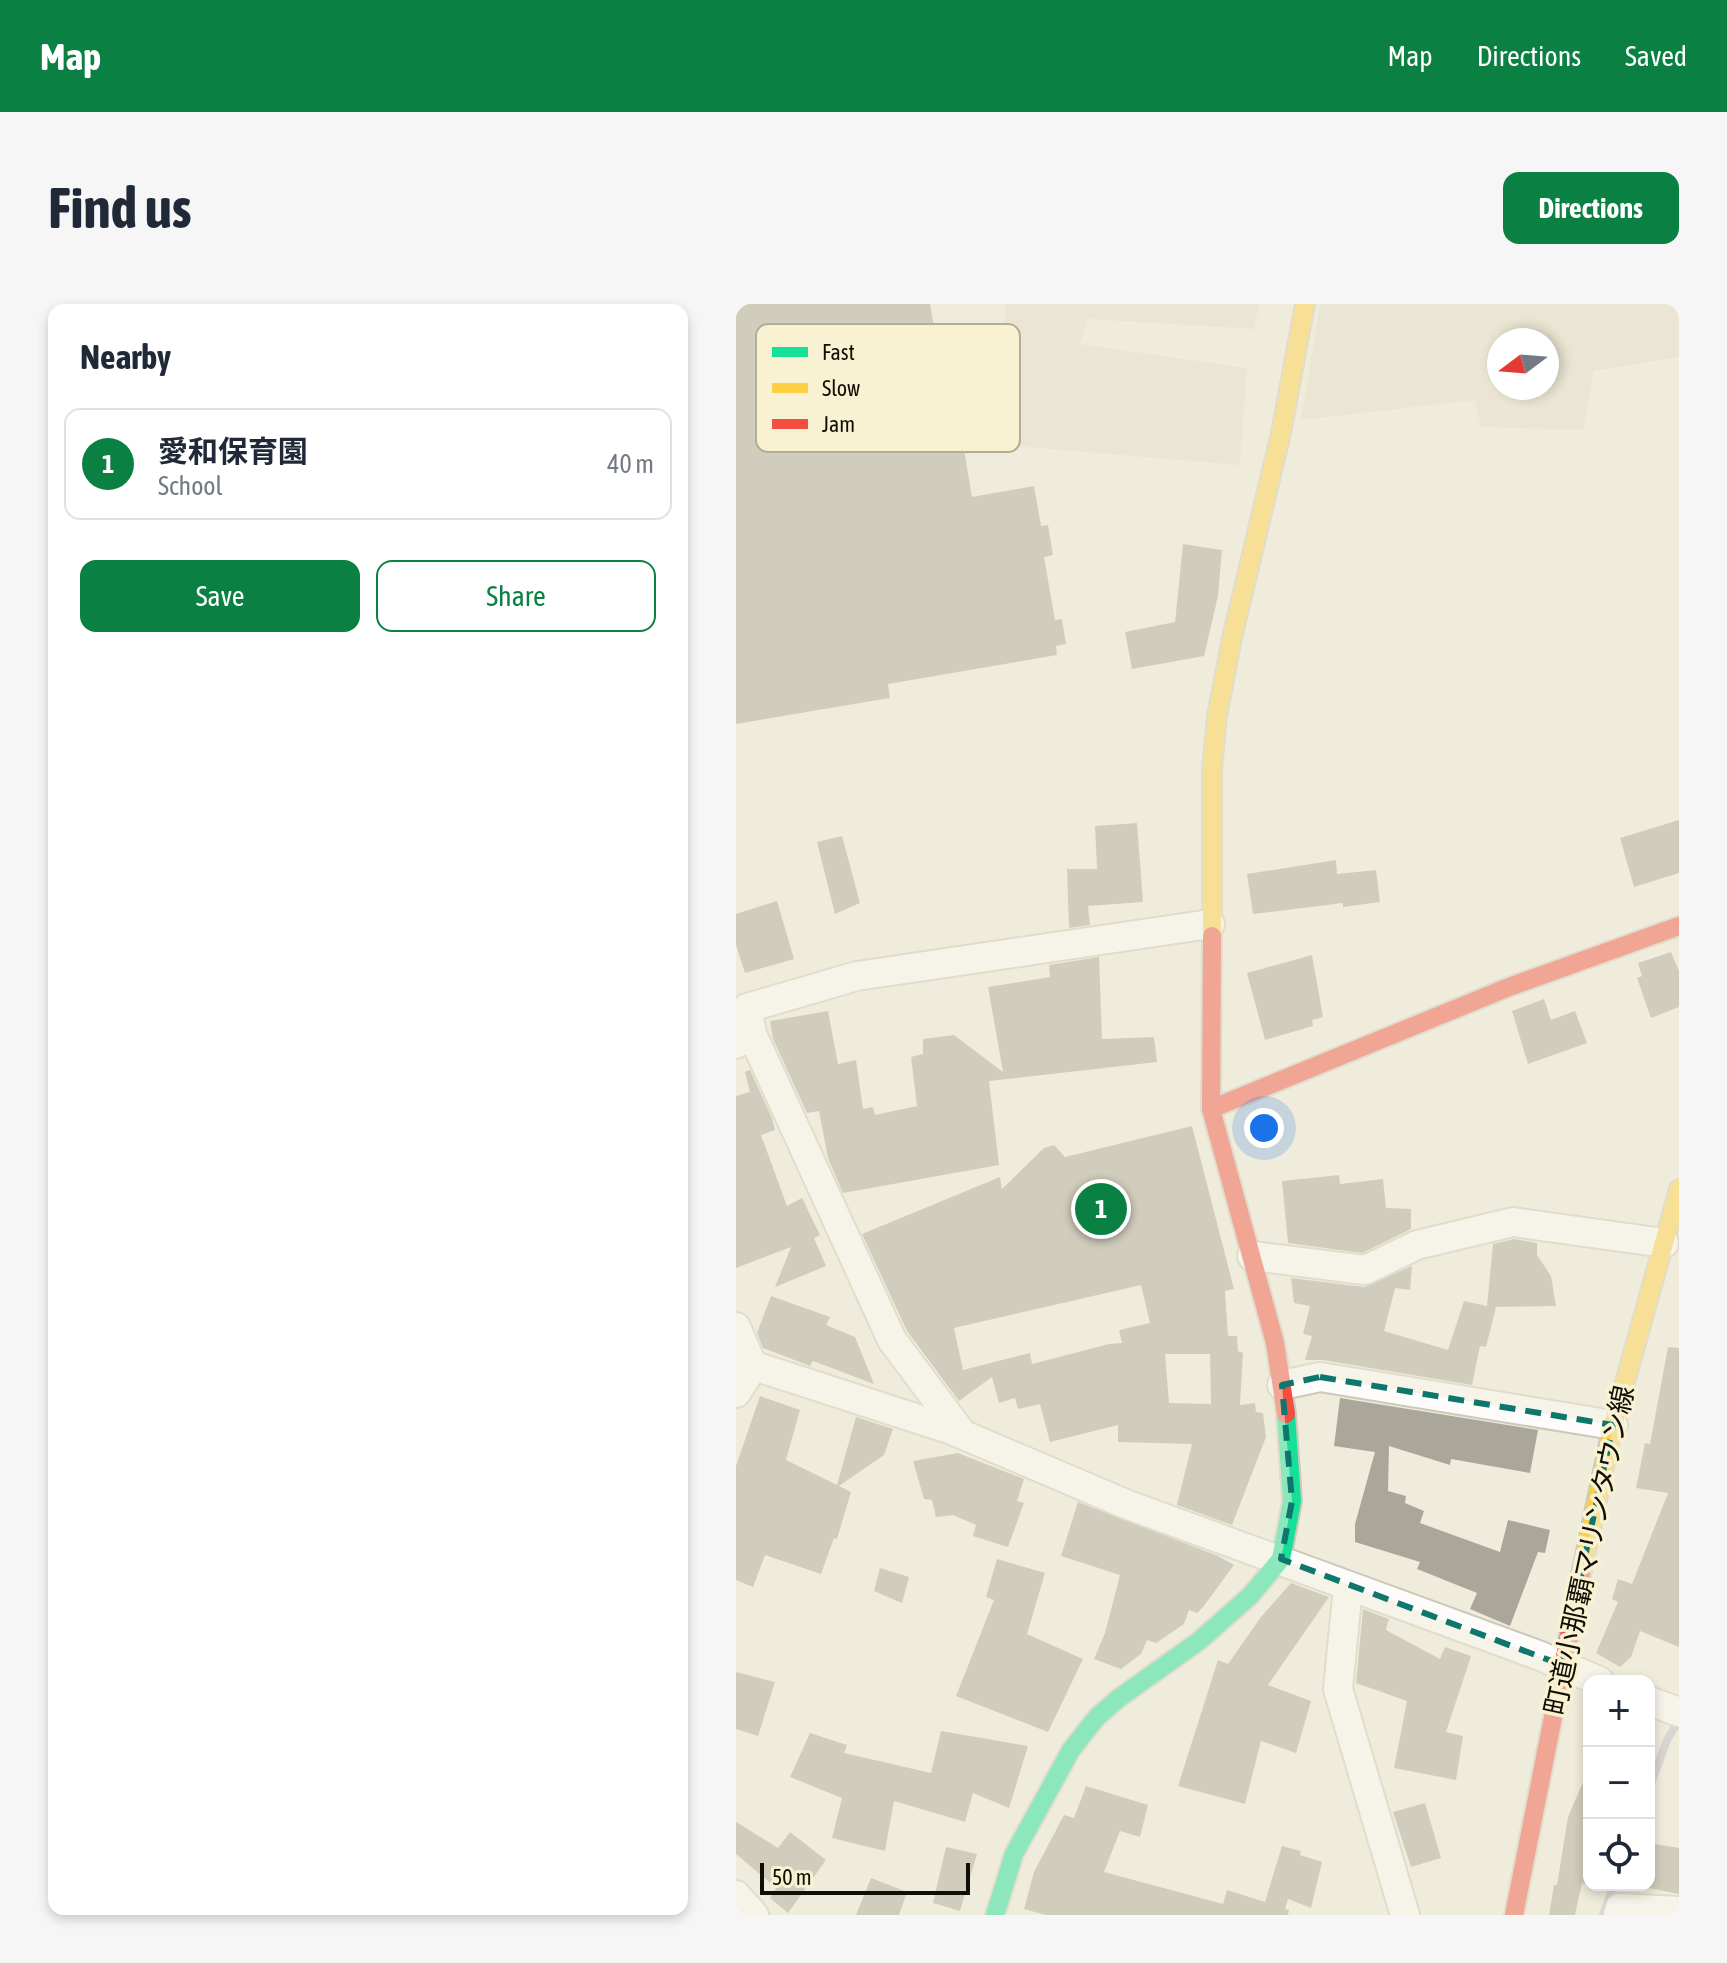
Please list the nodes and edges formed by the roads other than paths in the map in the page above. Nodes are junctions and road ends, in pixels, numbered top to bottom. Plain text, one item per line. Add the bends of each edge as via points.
1 (1305, 304) edge
2 (1210, 924) junction
3 (1679, 926) edge
4 (744, 1039) edge
5 (1211, 1109) junction
6 (1679, 1189) edge
7 (1664, 1243) junction
8 (1252, 1256) junction
9 (736, 1327) edge
10 (744, 1363) edge
11 (1282, 1385) junction
12 (736, 1393) edge
13 (1613, 1425) junction
14 (963, 1435) junction
15 (1281, 1559) junction
16 (1348, 1587) junction
17 (1562, 1665) junction
18 (1585, 1675) edge
19 (736, 1895) edge
20 (1679, 1911) edge
21 (754, 1915) edge
22 (995, 1915) edge
23 (1405, 1915) edge
24 (1514, 1915) edge
25 (1618, 1915) edge

1 - 2 street via 1213,728
2 - 4 street via 857,976 747,1008
2 - 5 street
3 - 5 street via 1509,987
4 - 14 street via 892,1340
5 - 8 street
6 - 7 street, 町道小那覇マリンタウン線
7 - 8 street via 1513,1222 1417,1245 1365,1270
7 - 13 street, 町道小那覇マリンタウン線
8 - 11 street
9 - 10 street
10 - 12 street
10 - 14 street
11 - 13 street via 1320,1377
11 - 15 street via 1292,1501
13 - 17 street, 町道小那覇マリンタウン線
14 - 15 street via 1128,1505
15 - 16 street
15 - 22 street via 1250,1596 1199,1641 1097,1717 1071,1750 1014,1854
16 - 17 street
16 - 23 street via 1338,1689
17 - 18 street
17 - 24 street, 町道小那覇マリンタウン線
19 - 21 street
20 - 25 street via 1620,1908

